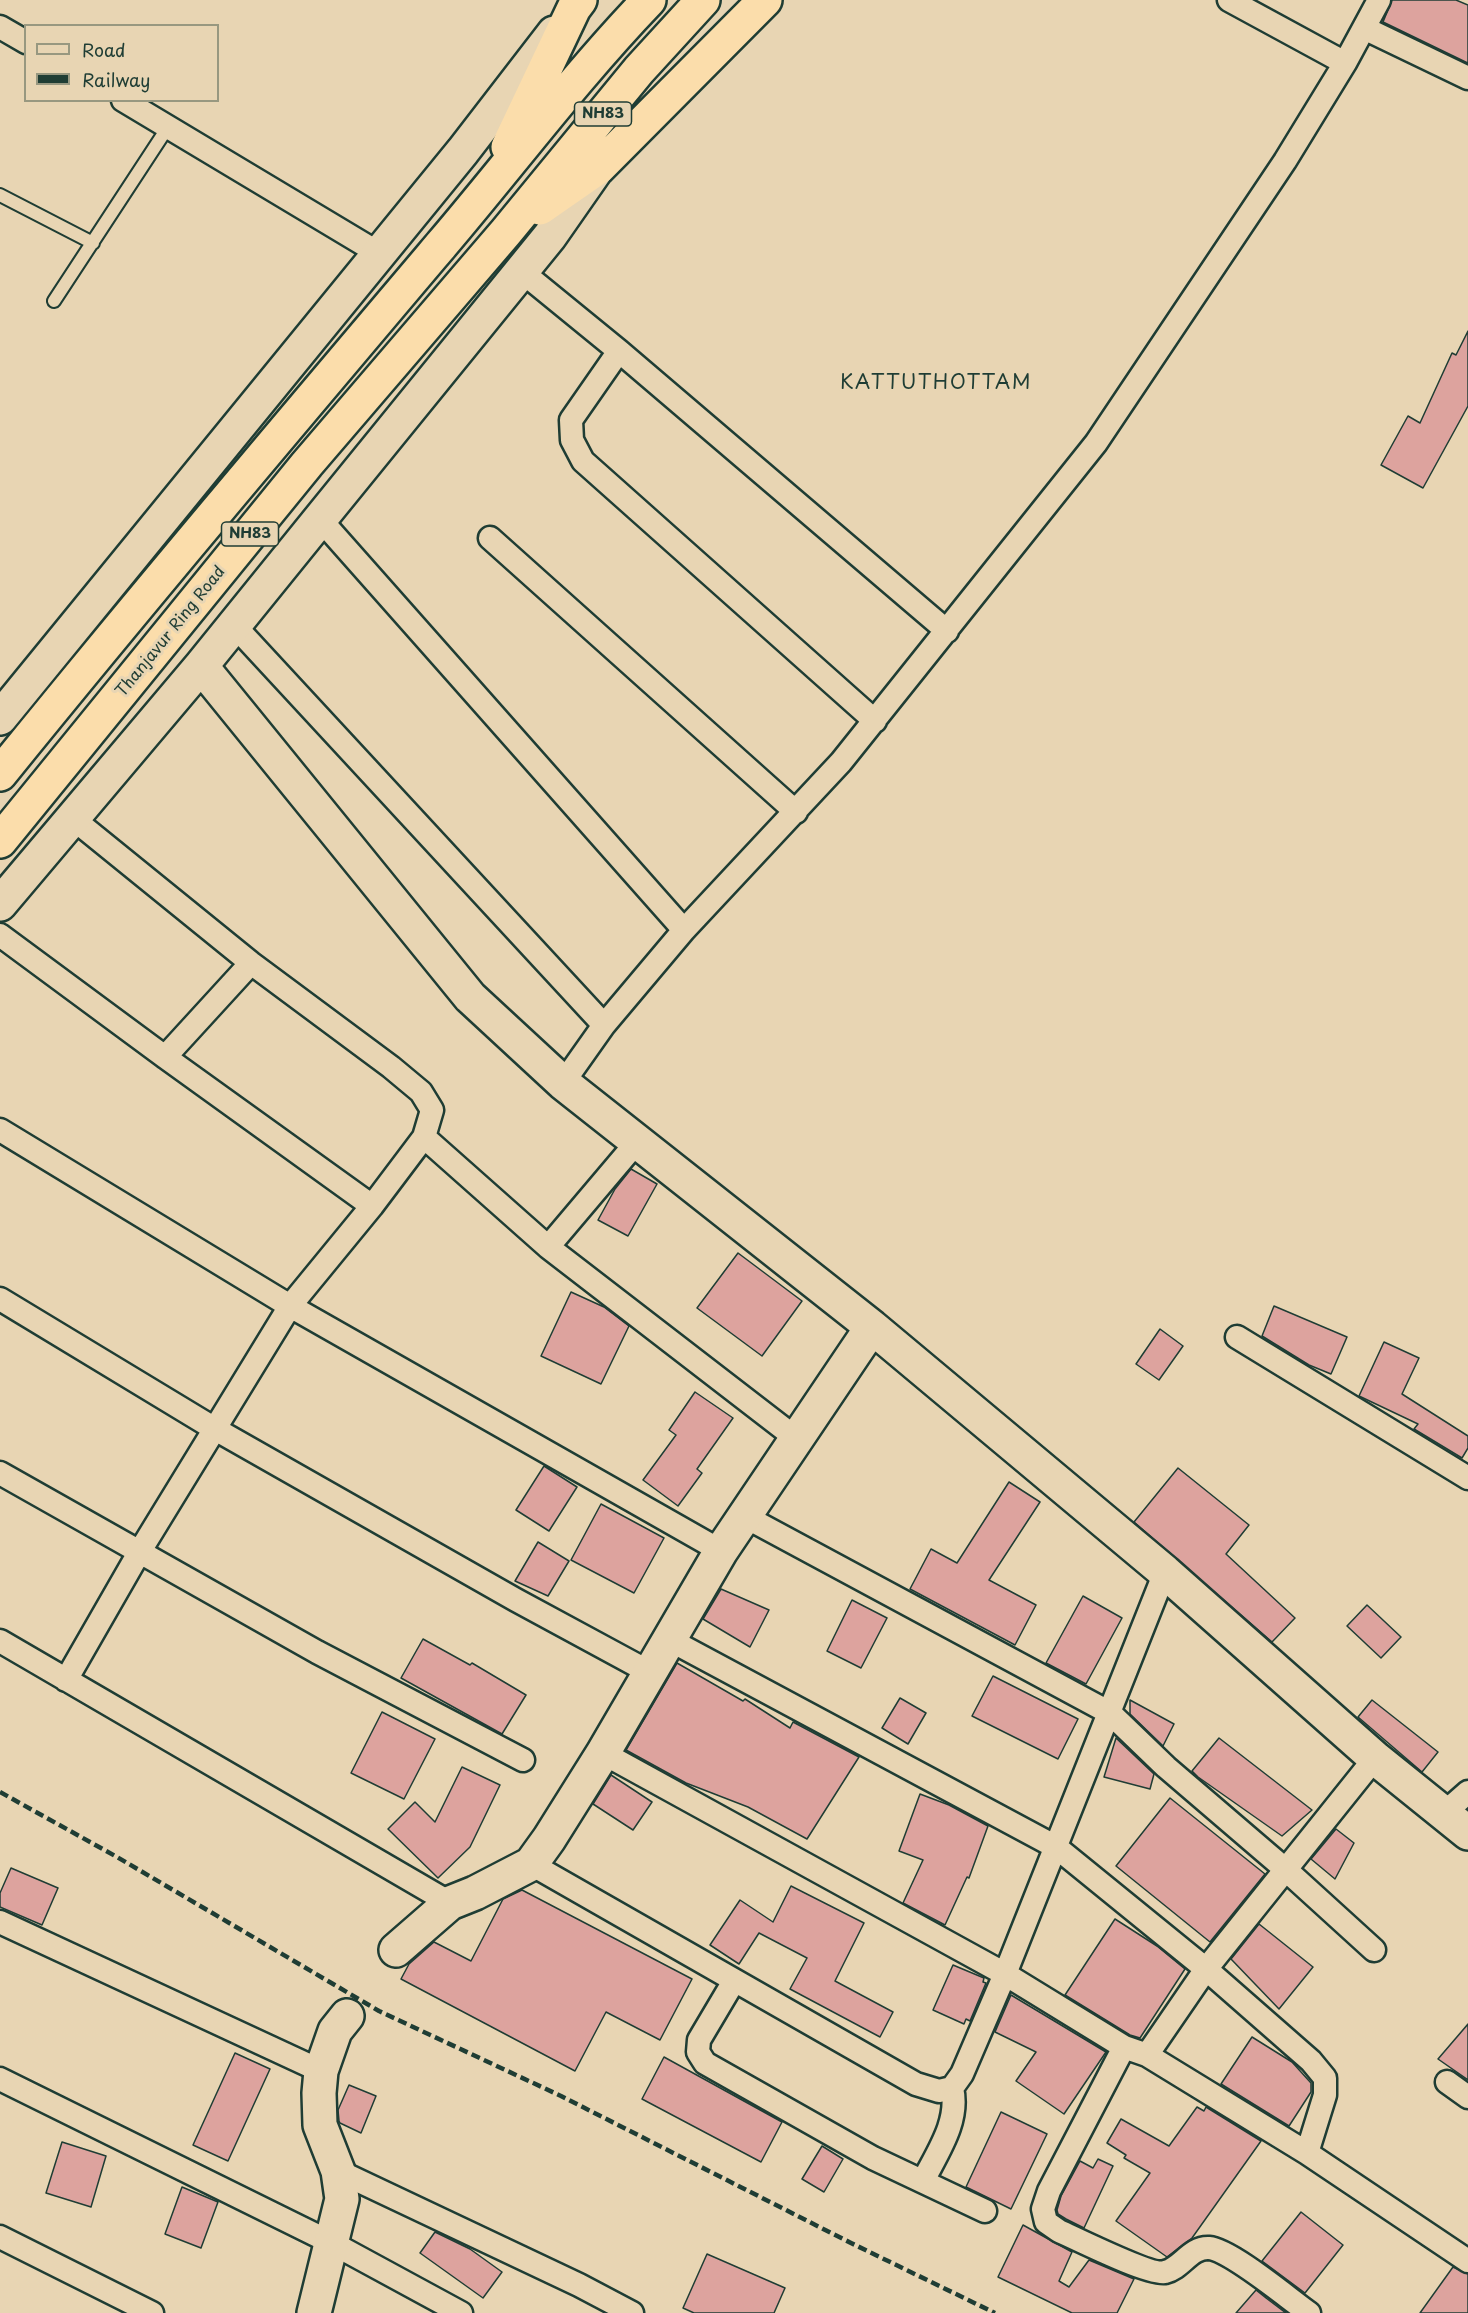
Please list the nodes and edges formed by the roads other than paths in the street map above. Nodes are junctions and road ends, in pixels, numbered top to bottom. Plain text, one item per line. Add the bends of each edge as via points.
1 (649, 0) edge
2 (703, 0) edge
3 (765, 0) edge
4 (1229, 0) edge
5 (1378, 0) edge
6 (577, 4) edge
7 (0, 27) edge
8 (1364, 28) junction
9 (24, 41) edge
10 (1345, 63) junction
11 (1468, 78) edge
12 (126, 102) edge
13 (168, 127) junction
14 (599, 166) junction
15 (487, 192) junction
16 (0, 195) edge
17 (506, 232) junction
18 (93, 243) junction
19 (380, 254) junction
20 (521, 271) junction
21 (54, 301) dead end
22 (619, 351) junction
23 (320, 519) junction
24 (490, 538) dead end
25 (232, 624) junction
26 (947, 631) junction
27 (201, 666) junction
28 (0, 718) edge
29 (875, 721) junction
30 (0, 774) edge
31 (796, 812) junction
32 (71, 817) junction
33 (0, 841) edge
34 (0, 904) edge
35 (684, 930) junction
36 (0, 935) edge
37 (251, 963) junction
38 (604, 1025) junction
39 (165, 1058) junction
40 (563, 1083) junction
41 (0, 1130) edge
42 (424, 1137) junction
43 (636, 1143) junction
44 (372, 1206) junction
45 (548, 1247) junction
46 (0, 1299) edge
47 (290, 1306) junction
48 (872, 1327) junction
49 (1237, 1336) dead end
50 (215, 1429) junction
51 (797, 1438) junction
52 (0, 1473) edge
53 (1468, 1478) edge
54 (744, 1516) junction
55 (140, 1551) junction
56 (721, 1551) junction
57 (1165, 1572) junction
58 (670, 1640) junction
59 (0, 1641) edge
60 (651, 1673) junction
61 (66, 1680) junction
62 (1110, 1713) junction
63 (603, 1753) junction
64 (1375, 1758) junction
65 (524, 1760) dead end
66 (1468, 1792) edge
67 (1456, 1824) edge
68 (1056, 1847) junction
69 (531, 1864) junction
70 (1285, 1869) junction
71 (450, 1903) junction
72 (0, 1922) edge
73 (396, 1950) dead end
74 (1374, 1950) dead end
75 (1206, 1969) junction
76 (1005, 1974) junction
77 (734, 1981) junction
78 (347, 2016) dead end
79 (1124, 2047) junction
80 (1147, 2055) junction
81 (321, 2071) junction
82 (0, 2079) edge
83 (1447, 2082) dead end
84 (951, 2088) junction
85 (1468, 2097) edge
86 (1307, 2152) junction
87 (338, 2171) junction
88 (923, 2181) junction
89 (985, 2211) dead end
90 (0, 2237) edge
91 (332, 2243) junction
92 (1468, 2261) edge
93 (152, 2313) edge
94 (314, 2313) edge
95 (461, 2313) edge
96 (632, 2313) edge
97 (1309, 2313) edge

1 - 15 highway, NH83 via 614,36
2 - 17 highway, NH83 via 639,70
3 - 14 highway
4 - 10 street
5 - 8 street
6 - 15 highway
6 - 19 street
7 - 9 street
8 - 10 street
8 - 11 street
10 - 26 street via 1286,160 1096,442
12 - 13 street
13 - 18 lane
13 - 19 street
14 - 17 highway
14 - 20 street
15 - 30 highway, NH83
16 - 18 lane
17 - 33 highway, Thanjavur Ring Road / NH83 via 307,464
18 - 21 lane
19 - 28 street
20 - 22 street
20 - 23 street
22 - 26 street
22 - 29 street via 571,420 572,440 583,461
23 - 25 street
23 - 35 street
24 - 31 street
25 - 27 street
25 - 38 street
26 - 29 street
27 - 32 street
27 - 40 street via 470,997
29 - 31 street
31 - 35 street
32 - 34 street
32 - 37 street
35 - 38 street
36 - 39 street
37 - 39 street
37 - 42 street via 421,1092 432,1110
38 - 40 street
39 - 44 street
40 - 43 street
41 - 47 street
42 - 44 street
42 - 45 street
43 - 45 street
43 - 48 street
44 - 47 street
45 - 51 street
46 - 50 street
47 - 50 street
47 - 56 street
48 - 51 street
48 - 57 street
49 - 53 street
50 - 55 street
50 - 60 street
51 - 54 street
52 - 55 street
54 - 56 street
54 - 62 street
55 - 61 street
55 - 65 street via 317,1652
56 - 58 street
57 - 62 street
57 - 64 street
58 - 60 street
58 - 68 street
59 - 61 street
60 - 63 street
61 - 71 street
62 - 68 street
62 - 70 street
63 - 69 street
63 - 76 street
64 - 67 street
64 - 70 street
66 - 67 street
68 - 75 street
68 - 76 street
69 - 71 street
69 - 77 street
70 - 74 street
70 - 75 street
71 - 73 street
72 - 81 street
75 - 80 street
75 - 86 street via 1311,2061 1325,2078 1325,2095
76 - 79 street
76 - 84 street via 962,2074
77 - 84 street via 916,2084 939,2091
77 - 88 street via 699,2040 698,2052 705,2063 873,2158
78 - 81 street via 335,2031
79 - 80 street
79 - 97 street via 1049,2191 1043,2209 1046,2222 1147,2270 1164,2273 1194,2252 1209,2248 1230,2257
80 - 86 street
81 - 87 street via 320,2125
82 - 91 street
83 - 85 street
84 - 88 street via 951,2123
86 - 92 street
87 - 91 street via 342,2199
87 - 96 street
88 - 89 street
90 - 93 street
91 - 94 street
91 - 95 street

